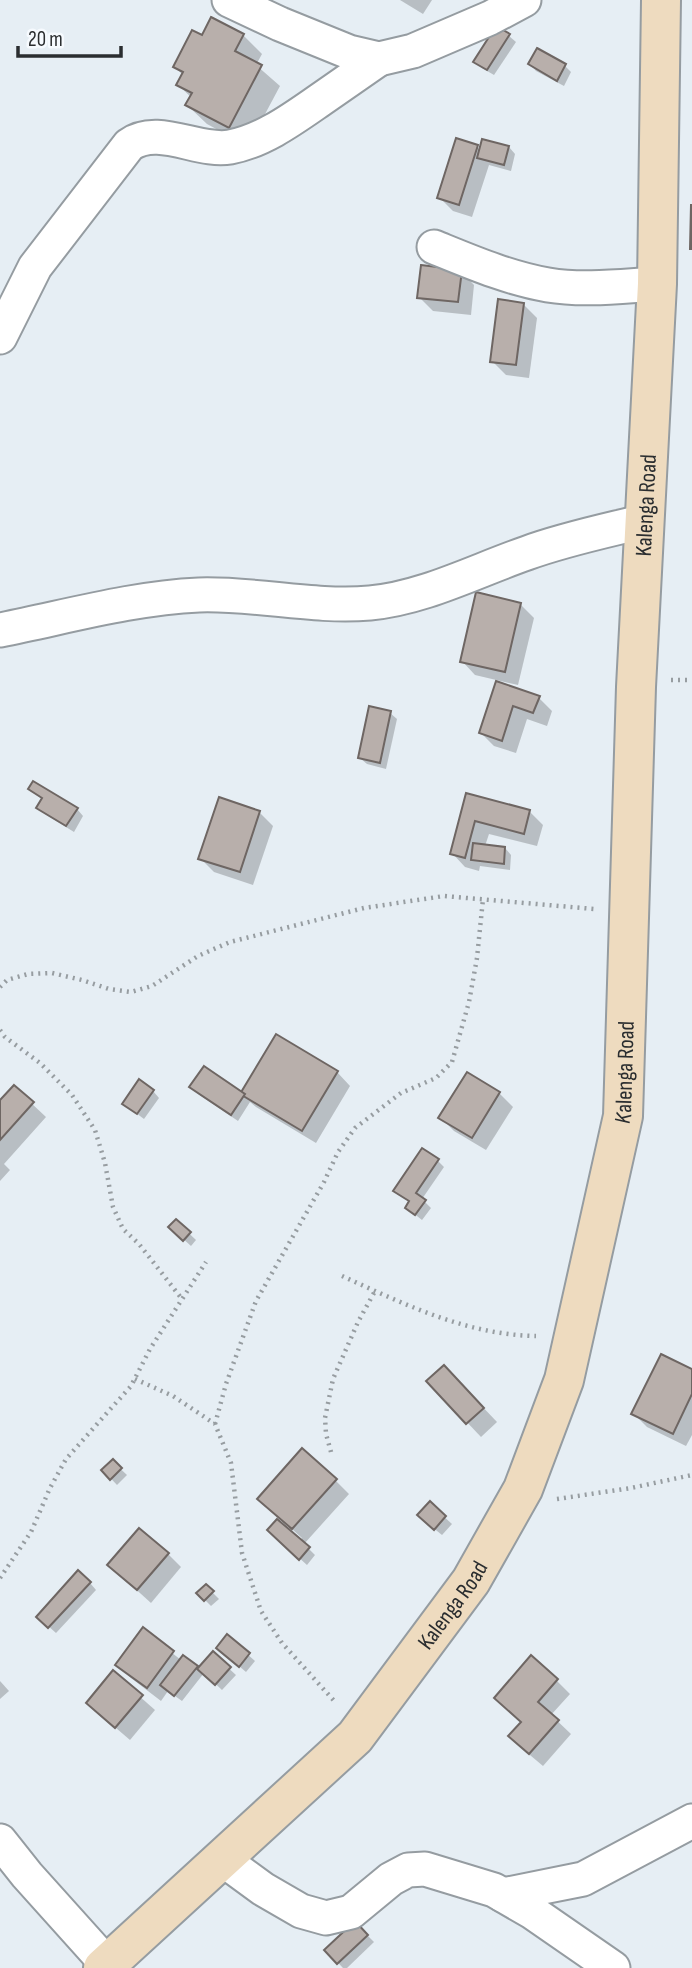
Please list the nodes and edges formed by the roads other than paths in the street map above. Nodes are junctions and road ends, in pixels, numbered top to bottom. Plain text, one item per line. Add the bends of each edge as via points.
1 (229, 0) edge
2 (524, 0) edge
3 (661, 0) edge
4 (379, 59) junction
5 (434, 247) dead end
6 (657, 285) junction
7 (0, 337) edge
8 (645, 521) junction
9 (0, 631) edge
10 (692, 1821) edge
11 (0, 1841) edge
12 (222, 1859) junction
13 (503, 1895) junction
14 (105, 1966) edge
15 (613, 1968) edge

1 - 4 street via 349,52
2 - 4 street via 413,51
3 - 6 main road, Kalenga Road
4 - 7 street via 278,129 241,144 216,147 168,138 136,140 129,145 35,267
5 - 6 street via 506,275 550,285
6 - 8 main road, Kalenga Road
8 - 9 street via 549,545 431,590 371,603 202,595 129,602
8 - 12 main road, Kalenga Road via 623,1116 564,1380 523,1489 471,1581 355,1737
10 - 13 street via 583,1880
11 - 14 street
12 - 13 street via 301,1911 326,1918 351,1912 408,1870 425,1869
12 - 14 main road, Kalenga Road
13 - 15 street

